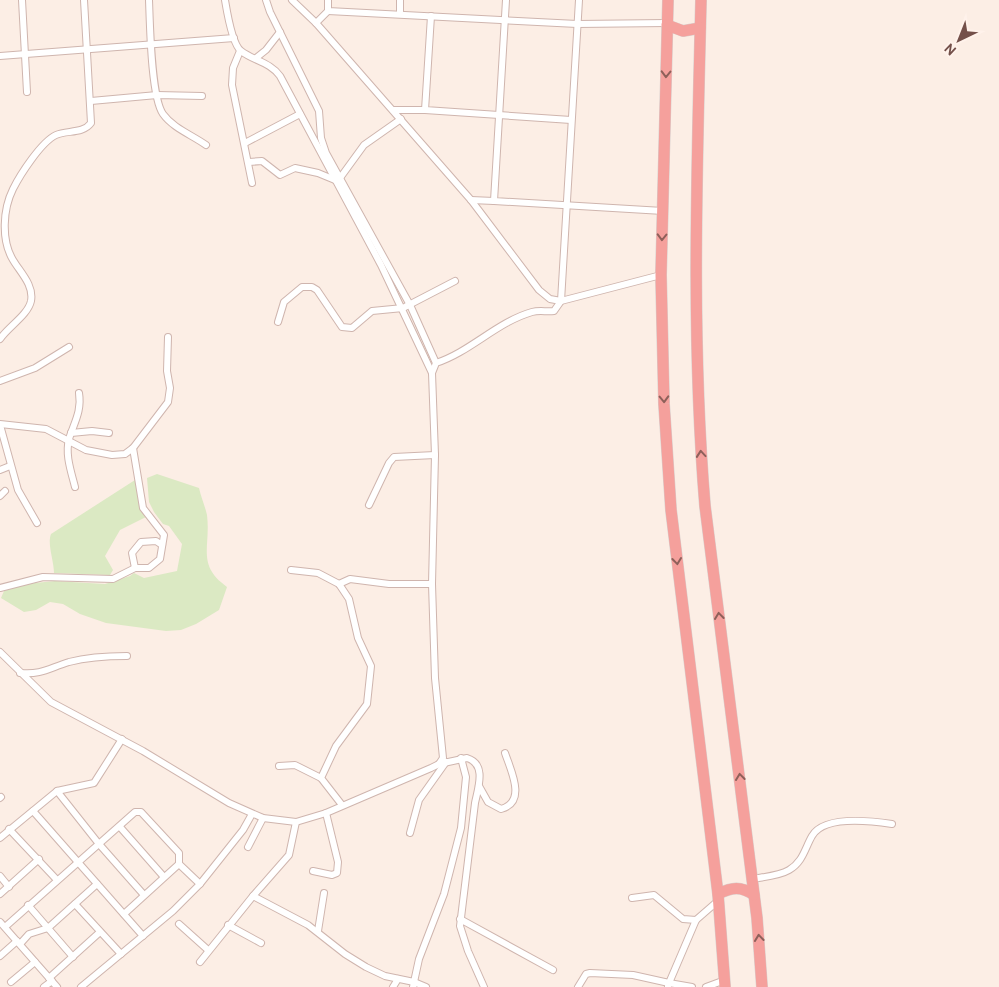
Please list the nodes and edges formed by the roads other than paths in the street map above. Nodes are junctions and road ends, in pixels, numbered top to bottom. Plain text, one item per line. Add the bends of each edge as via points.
1 (22, 0) edge
2 (84, 0) edge
3 (149, 0) edge
4 (225, 0) edge
5 (266, 0) edge
6 (292, 0) edge
7 (328, 0) edge
8 (400, 0) edge
9 (506, 0) edge
10 (579, 0) edge
11 (668, 0) edge
12 (700, 0) edge
13 (328, 11) junction
14 (400, 14) junction
15 (431, 16) junction
16 (505, 20) junction
17 (316, 23) junction
18 (577, 24) junction
19 (667, 24) junction
20 (700, 28) junction
21 (280, 32) junction
22 (234, 38) junction
23 (152, 46) junction
24 (87, 51) junction
25 (240, 51) junction
26 (26, 53) junction
27 (0, 56) edge
28 (256, 58) junction
29 (27, 92) dead end
30 (156, 95) junction
31 (202, 96) dead end
32 (91, 101) junction
33 (393, 110) junction
34 (425, 110) junction
35 (300, 114) junction
36 (498, 114) junction
37 (401, 119) junction
38 (571, 120) junction
39 (245, 143) junction
40 (206, 145) dead end
41 (249, 162) junction
42 (337, 179) junction
43 (252, 183) dead end
44 (471, 200) junction
45 (494, 201) junction
46 (567, 205) junction
47 (663, 211) junction
48 (0, 247) edge
49 (9, 252) junction
50 (661, 275) junction
51 (455, 281) dead end
52 (561, 301) junction
53 (407, 307) junction
54 (278, 322) dead end
55 (168, 338) dead end
56 (0, 340) edge
57 (69, 347) dead end
58 (436, 363) junction
59 (432, 372) junction
60 (0, 381) edge
61 (79, 393) dead end
62 (0, 424) edge
63 (71, 433) junction
64 (109, 433) dead end
65 (68, 441) junction
66 (133, 448) junction
67 (435, 455) junction
68 (10, 466) junction
69 (0, 470) edge
70 (75, 487) dead end
71 (369, 505) dead end
72 (37, 523) dead end
73 (162, 545) junction
74 (135, 568) junction
75 (291, 570) dead end
76 (339, 584) junction
77 (432, 584) junction
78 (0, 588) edge
79 (1, 655) edge
80 (127, 656) dead end
81 (20, 673) junction
82 (122, 739) junction
83 (505, 753) dead end
84 (461, 758) junction
85 (443, 763) junction
86 (279, 766) dead end
87 (321, 778) junction
88 (479, 786) junction
89 (57, 791) junction
90 (342, 805) junction
91 (33, 811) junction
92 (326, 813) junction
93 (252, 814) junction
94 (263, 818) junction
95 (296, 822) junction
96 (892, 824) dead end
97 (120, 827) junction
98 (10, 829) junction
99 (410, 833) dead end
100 (0, 838) edge
101 (98, 844) junction
102 (248, 848) dead end
103 (38, 859) junction
104 (78, 862) junction
105 (179, 864) junction
106 (314, 871) dead end
107 (0, 876) edge
108 (164, 877) junction
109 (752, 878) junction
110 (57, 880) junction
111 (717, 880) junction
112 (96, 884) junction
113 (200, 884) junction
114 (9, 887) junction
115 (324, 893) dead end
116 (0, 894) edge
117 (144, 895) junction
118 (754, 895) junction
119 (253, 896) junction
120 (719, 896) junction
121 (632, 898) dead end
122 (75, 904) junction
123 (28, 905) junction
124 (124, 914) junction
125 (460, 919) junction
126 (696, 920) junction
127 (2, 924) edge
128 (179, 924) dead end
129 (228, 925) junction
130 (48, 928) junction
131 (318, 931) junction
132 (100, 932) junction
133 (143, 936) junction
134 (18, 942) junction
135 (261, 943) dead end
136 (208, 950) junction
137 (121, 954) junction
138 (0, 956) edge
139 (73, 957) junction
140 (35, 962) junction
141 (200, 962) dead end
142 (553, 970) dead end
143 (50, 979) junction
144 (398, 979) junction
145 (11, 982) dead end
146 (414, 984) edge
147 (725, 984) edge
148 (669, 985) edge
149 (44, 987) edge
150 (57, 987) edge
151 (81, 987) edge
152 (393, 987) edge
153 (426, 987) edge
154 (484, 987) edge
155 (578, 987) edge
156 (692, 987) edge
157 (706, 987) edge
158 (762, 987) edge

1 - 26 street
2 - 24 street
3 - 23 street
4 - 22 street
5 - 21 street
6 - 17 street
7 - 13 street
8 - 14 street
9 - 16 street
10 - 18 street
11 - 19 highway
12 - 20 highway
13 - 14 street
13 - 17 street
14 - 15 street
15 - 16 street
15 - 34 street
16 - 18 street
16 - 36 street
17 - 33 street
18 - 19 street
18 - 38 street
19 - 20 highway via 683,31
19 -> 47 highway
109 -> 20 highway via 705,506 700,440 696,369 695,196
21 - 28 street
21 - 42 street via 319,110 323,145
22 - 23 street
22 - 25 street
23 - 24 street
23 - 30 street
24 - 26 street
24 - 32 street
25 - 28 street
25 - 39 street via 233,68 232,86
26 - 27 street
26 - 29 street
28 - 35 street via 276,71
30 - 31 street
30 - 32 street
30 - 40 street via 161,112 167,119
32 - 49 street via 92,119 88,127 51,138 13,189 7,204 5,226
33 - 34 street
33 - 37 street
34 - 36 street
35 - 39 street
35 - 42 street
36 - 38 street
36 - 45 street
37 - 42 street via 364,145
37 - 44 street
38 - 46 street
39 - 41 street
41 - 42 street via 262,161 280,175 295,168
41 - 43 street
42 - 53 street
44 - 45 street
44 - 52 street via 539,290 550,299
45 - 46 street
46 - 47 street
46 - 52 street
47 -> 50 highway
48 - 49 street
49 - 56 street via 26,280 31,300 29,308
50 - 52 street
50 -> 111 highway via 671,510
51 - 53 street
52 - 58 street via 554,311 528,313
53 - 54 street via 377,309 356,326 346,328 338,322 323,296 307,286 296,290 284,302
53 - 58 street
53 - 59 street
55 - 66 street via 168,402
57 - 60 street via 35,368
58 - 59 street
59 - 67 street
61 - 63 street via 80,408
62 - 65 street via 46,429
62 - 68 street
63 - 64 street
63 - 65 street
65 - 66 street via 86,450 112,455 124,454
65 - 70 street via 68,458
66 - 73 street via 143,508 164,535
67 - 71 street via 400,455 394,458 389,462
67 - 77 street
68 - 69 street
68 - 72 street via 21,497
73 - 74 street via 155,564 149,568
73 - 74 street via 156,541 141,542 132,553
74 - 78 street via 113,578 43,577
75 - 76 street via 318,573
76 - 77 street via 350,579 389,584
76 - 87 street via 349,599 358,638 371,666 369,695 362,711 336,746
77 - 85 street via 435,678
79 - 81 street
80 - 81 street via 70,662 41,673
81 - 82 street via 51,702
82 - 89 street via 94,783
82 - 93 street
83 - 88 street via 516,783 512,802 507,807 494,807
84 - 85 street
84 - 88 street via 476,762
84 - 146 street via 466,777 461,828 444,894 419,959
85 - 90 street
85 - 99 street via 419,800
86 - 87 street via 295,765
87 - 90 street
88 - 125 street
89 - 91 street
89 - 101 street
90 - 92 street
91 - 98 street
91 - 104 street
92 - 95 street
92 - 106 street via 338,862 337,873
93 - 94 street
93 - 113 street
94 - 95 street
94 - 102 street
95 - 119 street via 289,855
96 - 109 street via 852,820 825,826 816,830 800,861 789,870
97 - 101 street
97 - 105 street via 135,812 141,812 179,853
97 - 108 street
98 - 100 street
98 - 103 street
101 - 104 street
101 - 117 street
103 - 110 street
103 - 114 street
104 - 110 street
104 - 112 street
105 - 108 street
105 - 113 street
107 - 114 street
108 - 117 street
109 - 111 highway
109 - 118 highway
110 - 123 street
111 - 120 highway
112 - 122 street
112 - 124 street
113 - 133 street
114 - 116 street
115 - 131 street
117 - 124 street
118 - 120 highway via 733,888
158 -> 118 highway
119 - 129 street
119 - 131 street
120 - 126 street
120 - 147 highway
121 - 126 street via 654,895 684,919
122 - 130 street
122 - 132 street
123 - 127 street
123 - 130 street
124 - 133 street
125 - 142 street
125 - 154 street via 468,951
126 - 148 street
127 - 134 street
128 - 136 street
129 - 135 street
129 - 136 street
130 - 134 street via 34,931
130 - 139 street
131 - 144 street via 352,958 385,976
132 - 137 street
132 - 139 street
133 - 137 street
134 - 138 street
134 - 140 street
136 - 141 street
137 - 151 street
139 - 143 street
140 - 143 street
140 - 145 street
143 - 149 street
143 - 150 street
144 - 146 street
144 - 152 street
146 - 153 street
147 - 157 street
148 - 155 street via 633,975 590,973
148 - 156 street

